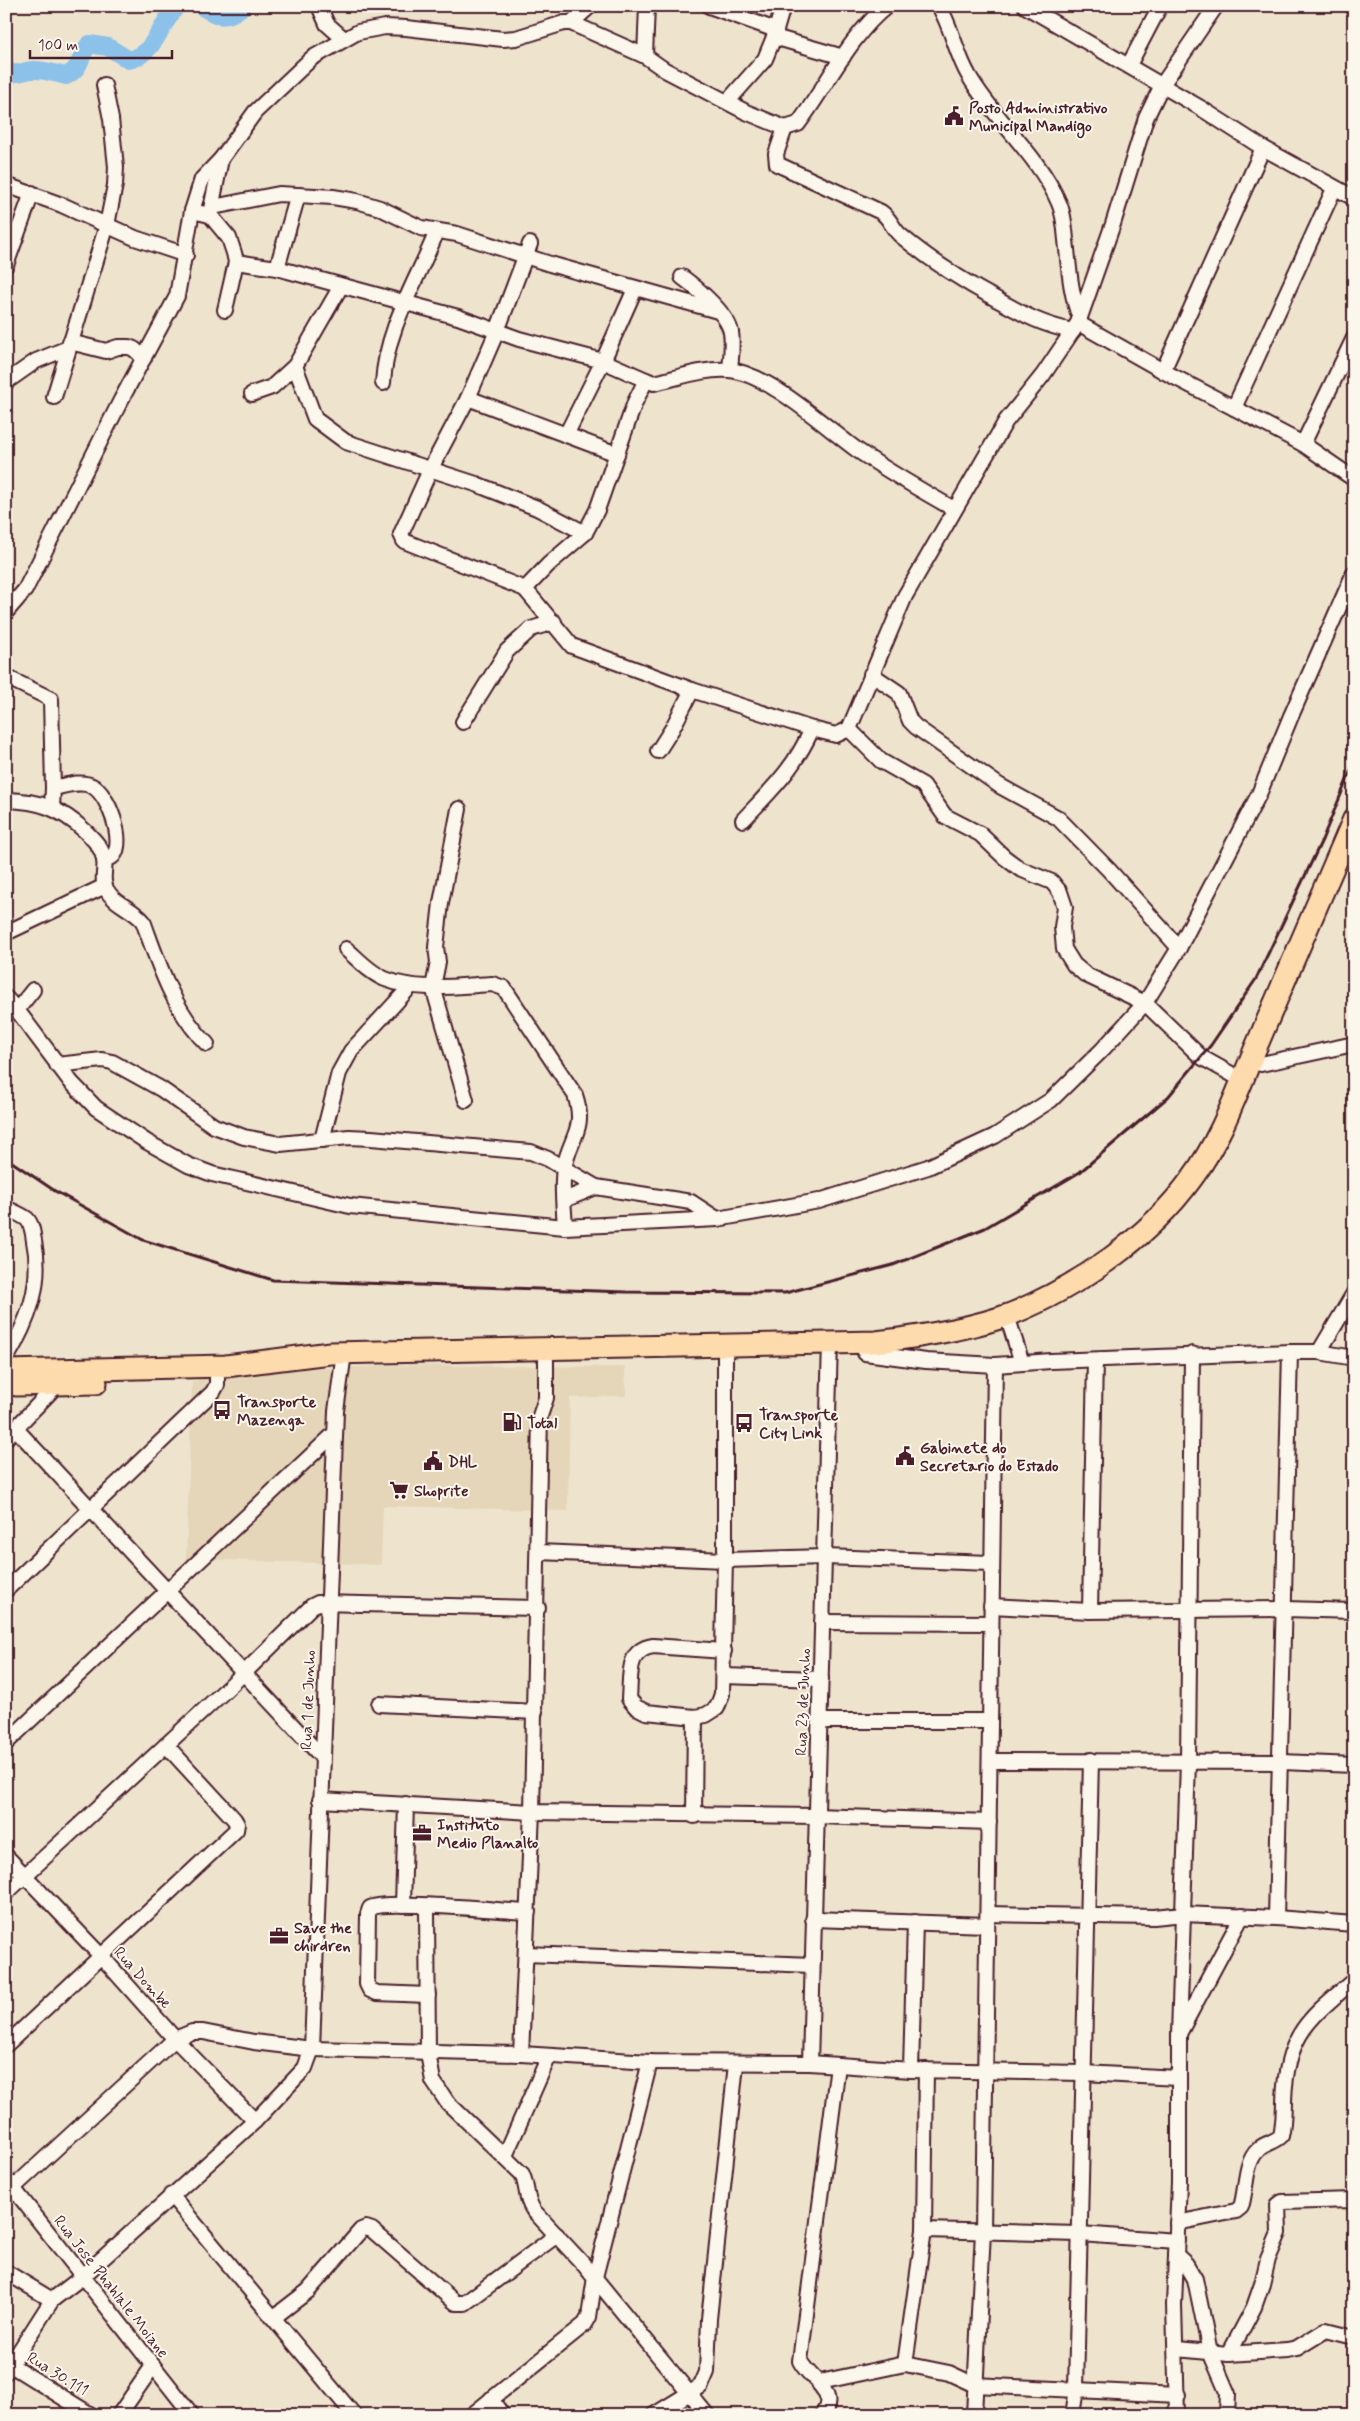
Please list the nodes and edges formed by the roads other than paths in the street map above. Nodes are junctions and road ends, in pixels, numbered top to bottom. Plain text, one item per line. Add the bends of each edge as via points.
1 (319, 6) edge
2 (590, 6) edge
3 (647, 6) edge
4 (709, 6) edge
5 (783, 6) edge
6 (939, 6) edge
7 (1160, 6) edge
8 (1216, 6) edge
9 (1027, 7) edge
10 (882, 8) edge
11 (571, 23) junction
12 (775, 34) junction
13 (344, 38) junction
14 (645, 56) junction
15 (844, 57) junction
16 (1129, 65) junction
17 (104, 84) dead end
18 (1162, 85) junction
19 (728, 101) junction
20 (785, 128) junction
21 (1263, 148) junction
22 (221, 159) junction
23 (6, 185) edge
24 (1334, 189) junction
25 (32, 193) junction
26 (298, 195) junction
27 (1354, 198) edge
28 (192, 211) junction
29 (211, 211) junction
30 (107, 225) junction
31 (437, 231) junction
32 (527, 250) junction
33 (186, 255) junction
34 (236, 262) junction
35 (6, 266) edge
36 (277, 268) junction
37 (682, 277) dead end
38 (341, 286) junction
39 (635, 289) junction
40 (405, 303) junction
41 (225, 310) dead end
42 (718, 311) junction
43 (1077, 324) junction
44 (497, 331) junction
45 (1354, 338) edge
46 (69, 345) junction
47 (1350, 354) edge
48 (144, 358) junction
49 (603, 360) junction
50 (295, 366) junction
51 (730, 370) junction
52 (1163, 371) junction
53 (646, 380) junction
54 (6, 382) edge
55 (383, 383) dead end
56 (252, 394) dead end
57 (54, 397) dead end
58 (468, 398) junction
59 (1234, 408) junction
60 (566, 435) junction
61 (1303, 444) junction
62 (617, 454) junction
63 (431, 468) junction
64 (1354, 479) edge
65 (954, 509) junction
66 (585, 533) junction
67 (1354, 573) edge
68 (526, 589) junction
69 (6, 612) edge
70 (554, 622) junction
71 (871, 674) junction
72 (6, 677) edge
73 (692, 690) junction
74 (463, 722) dead end
75 (812, 729) junction
76 (849, 729) junction
77 (658, 751) dead end
78 (53, 788) junction
79 (6, 800) edge
80 (52, 808) junction
81 (459, 809) dead end
82 (1354, 819) edge
83 (743, 820) dead end
84 (1354, 853) edge
85 (104, 860) junction
86 (104, 886) junction
87 (6, 933) edge
88 (346, 948) dead end
89 (1179, 948) junction
90 (411, 986) junction
91 (433, 987) junction
92 (33, 990) dead end
93 (6, 998) edge
94 (1145, 1003) junction
95 (17, 1010) junction
96 (207, 1044) dead end
97 (1354, 1044) edge
98 (57, 1064) junction
99 (1261, 1064) junction
100 (1242, 1080) junction
101 (466, 1100) dead end
102 (322, 1140) junction
103 (564, 1168) junction
104 (596, 1187) junction
105 (564, 1200) junction
106 (6, 1208) edge
107 (717, 1219) junction
108 (565, 1227) junction
109 (1354, 1293) edge
110 (1010, 1325) junction
111 (830, 1348) junction
112 (1290, 1352) junction
113 (1319, 1352) junction
114 (865, 1354) junction
115 (1192, 1354) junction
116 (725, 1355) junction
117 (1354, 1358) edge
118 (6, 1359) edge
119 (342, 1360) junction
120 (546, 1360) junction
121 (1095, 1360) junction
122 (1022, 1363) junction
123 (994, 1365) junction
124 (6, 1371) edge
125 (218, 1377) junction
126 (6, 1385) edge
127 (57, 1385) junction
128 (335, 1433) junction
129 (11, 1434) edge
130 (90, 1510) junction
131 (539, 1552) junction
132 (825, 1557) junction
133 (725, 1560) junction
134 (991, 1563) junction
135 (6, 1590) edge
136 (167, 1592) junction
137 (328, 1604) junction
138 (991, 1606) junction
139 (538, 1608) junction
140 (1286, 1609) junction
141 (1189, 1610) junction
142 (1090, 1611) junction
143 (1354, 1611) edge
144 (822, 1622) junction
145 (991, 1623) junction
146 (724, 1652) junction
147 (244, 1673) junction
148 (723, 1676) junction
149 (820, 1679) junction
150 (379, 1704) dead end
151 (535, 1712) junction
152 (695, 1716) junction
153 (820, 1721) junction
154 (989, 1721) junction
155 (6, 1743) edge
156 (166, 1745) junction
157 (322, 1757) junction
158 (1091, 1760) junction
159 (990, 1761) junction
160 (1188, 1762) junction
161 (1282, 1762) junction
162 (1354, 1765) edge
163 (320, 1800) junction
164 (406, 1804) junction
165 (532, 1812) junction
166 (694, 1816) junction
167 (816, 1816) junction
168 (989, 1822) junction
169 (6, 1856) edge
170 (25, 1876) junction
171 (6, 1893) edge
172 (402, 1905) junction
173 (427, 1906) junction
174 (528, 1912) junction
175 (1183, 1914) junction
176 (1088, 1916) junction
177 (1242, 1916) junction
178 (1276, 1918) junction
179 (813, 1919) junction
180 (987, 1919) junction
181 (915, 1922) junction
182 (1354, 1924) edge
183 (526, 1954) junction
184 (102, 1957) junction
185 (812, 1965) junction
186 (1354, 1980) edge
187 (428, 1995) junction
188 (1179, 2035) junction
189 (175, 2039) junction
190 (6, 2045) edge
191 (312, 2049) junction
192 (428, 2053) junction
193 (521, 2054) junction
194 (549, 2056) junction
195 (650, 2062) junction
196 (810, 2062) junction
197 (736, 2064) junction
198 (838, 2065) junction
199 (911, 2070) junction
200 (926, 2070) junction
201 (984, 2070) junction
202 (1083, 2073) junction
203 (1178, 2078) junction
204 (255, 2121) junction
205 (505, 2156) junction
206 (9, 2184) edge
207 (171, 2195) junction
208 (1354, 2200) edge
209 (1177, 2223) junction
210 (924, 2230) junction
211 (983, 2231) junction
212 (1080, 2234) junction
213 (557, 2235) junction
214 (1177, 2241) junction
215 (1176, 2255) junction
216 (6, 2272) edge
217 (82, 2276) junction
218 (595, 2277) junction
219 (52, 2300) junction
220 (273, 2318) junction
221 (1354, 2337) edge
222 (1176, 2349) junction
223 (1210, 2352) junction
224 (1229, 2354) junction
225 (905, 2364) junction
226 (8, 2366) edge
227 (152, 2366) junction
228 (820, 2382) junction
229 (975, 2385) junction
230 (1076, 2389) junction
231 (687, 2393) junction
232 (1178, 2395) junction
233 (491, 2399) junction
234 (91, 2415) edge
235 (119, 2415) edge
236 (192, 2415) edge
237 (354, 2415) edge
238 (472, 2415) edge
239 (502, 2415) edge
240 (654, 2415) edge
241 (707, 2415) edge
242 (822, 2415) edge
243 (974, 2415) edge
244 (1072, 2415) edge
245 (1177, 2415) edge
246 (1228, 2415) edge

1 - 13 street via 328,24
2 - 11 street
3 - 14 street
4 - 12 street
5 - 12 street
6 - 43 street via 969,76 1028,152 1059,203 1064,219
7 - 16 street
8 - 18 street
9 - 16 street
10 - 15 street
11 - 13 street via 503,39 385,27
11 - 14 street
12 - 15 street
12 - 19 street via 765,59
13 - 22 street via 312,58 254,112
14 - 19 street via 665,70
15 - 20 street via 798,124
16 - 18 street
17 - 30 street via 116,166
18 - 21 street
18 - 43 street via 1146,118
19 - 20 street
20 - 43 street via 776,154 777,164 881,212 898,233 949,273 1025,316 1052,327
21 - 24 street
21 - 52 street
22 - 28 street via 202,180
22 - 29 street
23 - 25 street
24 - 27 street
24 - 59 street
25 - 30 street
25 - 35 street
26 - 29 street via 261,196
26 - 31 street via 357,202
26 - 36 street
28 - 29 street
28 - 33 street
29 - 34 street via 229,238
30 - 33 street
30 - 46 street
31 - 32 street
31 - 40 street
32 - 39 street
32 - 44 street
33 - 48 street via 177,296
34 - 36 street
34 - 41 street
36 - 38 street
37 - 42 street via 711,300
38 - 40 street
38 - 50 street
39 - 42 street
39 - 49 street
40 - 44 street
40 - 55 street via 384,359
42 - 51 street via 730,329
43 - 52 street
43 - 65 street via 1043,375 1006,421
44 - 49 street
44 - 58 street
45 - 47 street
46 - 48 street via 106,351 129,347
46 - 54 street via 36,361
46 - 57 street
47 - 61 street
48 - 69 street via 25,590
49 - 53 street
49 - 60 street
50 - 56 street via 272,387
50 - 63 street via 315,419 330,432 346,442
51 - 53 street via 654,383
51 - 65 street via 761,381 783,394 906,483
52 - 59 street
53 - 62 street
58 - 60 street
58 - 63 street
59 - 61 street
60 - 62 street
61 - 64 street
62 - 66 street
63 - 66 street via 537,508
63 - 68 street via 401,538
65 - 71 street via 905,596
66 - 68 street
67 - 89 street via 1290,716 1260,794
68 - 70 street
70 - 73 street via 572,646
70 - 74 street via 530,629 507,651
71 - 76 street
71 - 89 street via 899,693 910,721 916,727 1000,786 1058,818
72 - 78 street via 51,700
73 - 75 street
73 - 77 street
75 - 76 street via 836,735
75 - 83 street via 786,776
76 - 94 street via 881,761 923,785 952,820 980,834 1020,869 1052,882 1065,907 1062,927 1064,949 1074,965 1086,975
78 - 80 street
78 - 85 street via 84,783 100,792 109,806 118,845 113,856
79 - 80 street via 27,800
80 - 85 street via 67,814 96,842
81 - 91 street via 441,903 436,947 438,962
82 - 100 highway
84 - 99 highway
85 - 86 street
86 - 87 street
86 - 96 street via 118,904 143,921 176,1002 194,1032
88 - 90 street via 369,970
89 - 94 street
90 - 91 street
90 - 102 street via 351,1051 339,1073
91 - 101 street
91 - 103 street via 492,984 504,988 575,1095 580,1118
92 - 95 street
93 - 95 street
94 - 100 street via 1202,1057
94 - 107 street via 1051,1100 995,1136 928,1167 820,1201
95 - 98 street
97 - 99 street
98 - 102 street via 112,1062 161,1089 214,1126 244,1137 280,1144
98 - 108 street via 96,1108 147,1142 188,1165 212,1174 350,1206
99 - 110 highway via 1220,1157 1204,1183 1184,1205 1157,1233 1093,1284
100 - 111 highway via 1193,1178 1149,1226 1086,1275 1010,1314 926,1336
102 - 103 street via 371,1138 531,1152
103 - 104 street
103 - 105 street
104 - 105 street
104 - 107 street via 691,1202
105 - 108 street
106 - 118 street via 28,1220 38,1273 27,1322
107 - 108 street
109 - 113 street
110 - 114 highway via 956,1341
110 - 122 street
111 - 114 highway
111 - 116 highway
111 - 119 highway
111 - 132 street, Rua 23 de Junho
112 - 113 street
112 - 115 street
112 - 140 street
113 - 117 street
114 - 123 street
115 - 121 street
115 - 141 street
116 - 120 highway
116 - 133 street
119 - 120 highway
119 - 124 highway
119 - 125 highway
119 - 128 street, Rua 1 de Junho
120 - 131 street via 546,1398 540,1416
121 - 122 street
121 - 142 street
122 - 123 street
123 - 134 street
125 - 127 highway
125 - 130 street via 213,1392
126 - 127 highway
127 - 129 street
128 - 136 street
128 - 137 street, Rua 1 de Junho
129 - 130 street
130 - 135 street
130 - 136 street
131 - 133 street
131 - 139 street
132 - 133 street
132 - 134 street
132 - 144 street, Rua 23 de Junho
133 - 146 street
134 - 138 street
136 - 147 street
136 - 155 street
137 - 139 street
137 - 147 street via 312,1606
137 - 157 street, Rua 1 de Junho
138 - 142 street
138 - 145 street
139 - 151 street
140 - 141 street
140 - 143 street
140 - 161 street
141 - 142 street
141 - 160 street
144 - 145 street
144 - 149 street, Rua 23 de Junho
145 - 154 street
146 - 148 street
146 - 152 street via 653,1646 635,1654 631,1665 629,1699 636,1707 646,1712
147 - 156 street
147 - 157 street
148 - 149 street
148 - 152 street via 718,1708 706,1715
149 - 153 street, Rua 23 de Junho
150 - 151 street
151 - 165 street
152 - 166 street
153 - 154 street
153 - 167 street, Rua 23 de Junho
154 - 159 street
156 - 170 street
156 - 184 street via 234,1819 236,1830
157 - 163 street, Rua 1 de Junho
158 - 159 street
158 - 160 street
158 - 176 street
159 - 168 street
160 - 161 street
160 - 175 street
161 - 162 street
161 - 178 street
163 - 164 street
163 - 191 street, Rua 1 de Junho
164 - 165 street
164 - 172 street
165 - 166 street
165 - 174 street
166 - 167 street
167 - 168 street
167 - 179 street, Rua 23 de Junho
168 - 180 street
169 - 170 street, Rua Dombe
170 - 171 street
170 - 184 street, Rua Dombe
172 - 173 street
172 - 187 street via 370,1908 367,1984 377,1993
173 - 174 street
173 - 187 street
174 - 183 street
175 - 176 street
175 - 177 street
175 - 188 street
176 - 180 street
176 - 202 street
177 - 178 street
177 - 188 street
178 - 182 street
179 - 181 street
179 - 185 street, Rua 23 de Junho
180 - 181 street
180 - 201 street
181 - 199 street
183 - 185 street
183 - 193 street
184 - 189 street, Rua Dombe
184 - 190 street
185 - 196 street, Rua 23 de Junho
186 - 209 street via 1301,2030 1294,2043 1289,2056 1281,2136 1254,2154 1241,2206 1236,2211
187 - 192 street
188 - 203 street
189 - 191 street via 192,2032 203,2032
189 - 204 street, Rua Dombe
189 - 206 street
191 - 192 street
191 - 204 street via 305,2068
192 - 193 street
192 - 205 street via 433,2081 439,2092
193 - 194 street
194 - 195 street
194 - 205 street
195 - 197 street
195 - 218 street
196 - 197 street
196 - 198 street
197 - 231 street via 709,2319 707,2372 701,2386
198 - 199 street
198 - 228 street via 800,2361 804,2369
199 - 200 street
200 - 201 street
200 - 210 street
201 - 202 street
201 - 211 street
202 - 203 street
202 - 212 street
203 - 209 street
204 - 207 street
205 - 213 street via 522,2174 527,2202
206 - 217 street, Rua Jose Phahlale Moiane
207 - 217 street
207 - 220 street
208 - 224 street via 1282,2202 1278,2205 1279,2233 1254,2307
209 - 214 street
210 - 211 street
210 - 225 street
211 - 212 street
211 - 229 street
212 - 214 street
212 - 230 street
213 - 218 street
213 - 220 street via 460,2305 366,2228 308,2291
214 - 215 street
215 - 222 street
215 - 223 street via 1196,2279
216 - 219 street
217 - 219 street
217 - 227 street, Rua Jose Phahlale Moiane
218 - 231 street
218 - 233 street via 585,2324
219 - 226 street
220 - 237 street
221 - 224 street via 1326,2330 1297,2348
222 - 223 street
222 - 232 street
223 - 224 street
223 - 246 street via 1228,2394
225 - 228 street
225 - 229 street via 949,2373
226 - 234 street, Rua 30.111
227 - 235 street
227 - 236 street, Rua Jose Phahlale Moiane
228 - 242 street via 828,2398 828,2406
229 - 230 street
229 - 243 street
230 - 232 street
230 - 244 street
231 - 240 street
231 - 241 street via 698,2401
232 - 245 street
233 - 238 street
233 - 239 street

